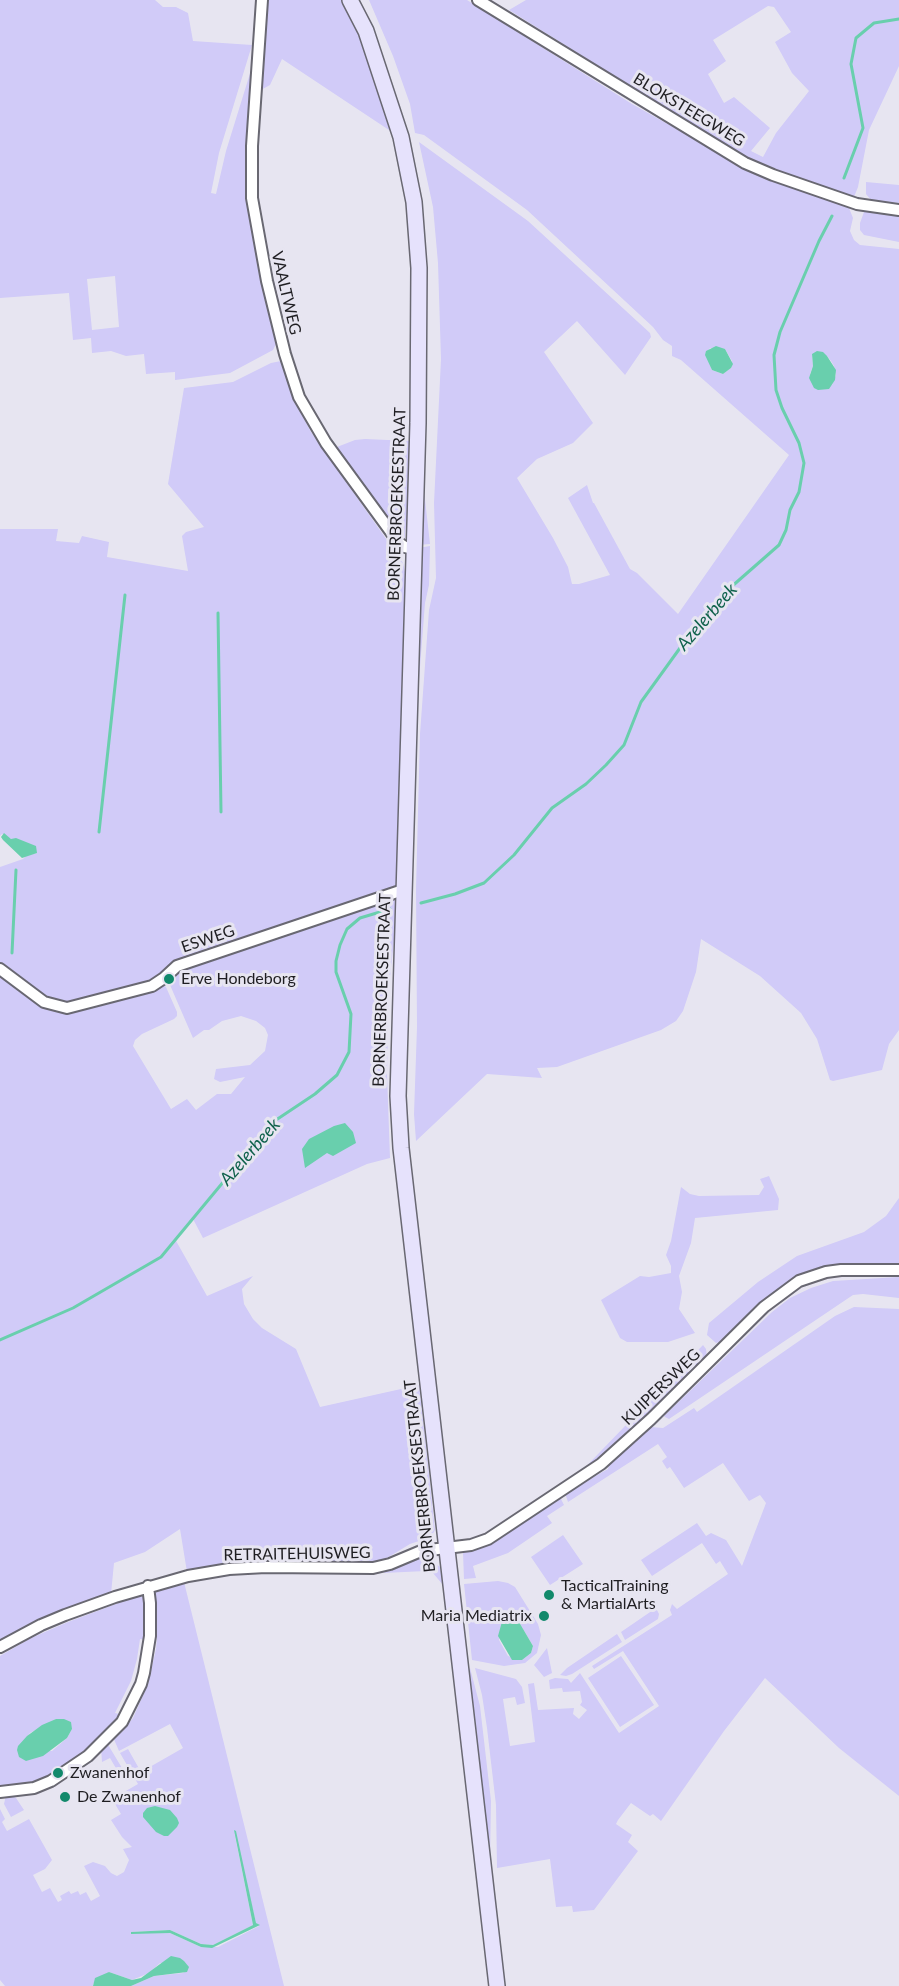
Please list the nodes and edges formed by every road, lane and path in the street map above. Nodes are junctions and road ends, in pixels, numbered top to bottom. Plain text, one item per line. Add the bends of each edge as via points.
1 (262, 0) edge
2 (350, 0) edge
3 (478, 0) edge
4 (899, 210) edge
5 (414, 549) junction
6 (403, 890) junction
7 (0, 969) edge
8 (899, 1270) edge
9 (446, 1548) junction
10 (148, 1587) junction
11 (0, 1647) edge
12 (0, 1792) edge
13 (496, 1986) edge

1 - 5 street, VAALTWEG via 252,198 285,354 299,397 320,434 399,543
2 - 5 main road, BORNERBROEKSESTRAAT via 366,31 395,116 414,202 419,268
3 - 4 street, BLOKSTEEGWEG via 745,162 857,204
5 - 6 main road, BORNERBROEKSESTRAAT
6 - 7 street, ESWEG via 177,966 152,986 67,1008 44,1002
6 - 9 main road, BORNERBROEKSESTRAAT via 398,1096 401,1148
8 - 9 street, KUIPERSWEG via 840,1270 800,1281 764,1307 602,1464 488,1539
9 - 10 street, RETRAITEHUISWEG via 421,1551 382,1567 229,1569
9 - 13 main road, BORNERBROEKSESTRAAT
10 - 11 street, RETRAITEHUISWEG via 65,1615
10 - 12 street via 150,1635 144,1673 122,1722 88,1756 51,1781 34,1788

